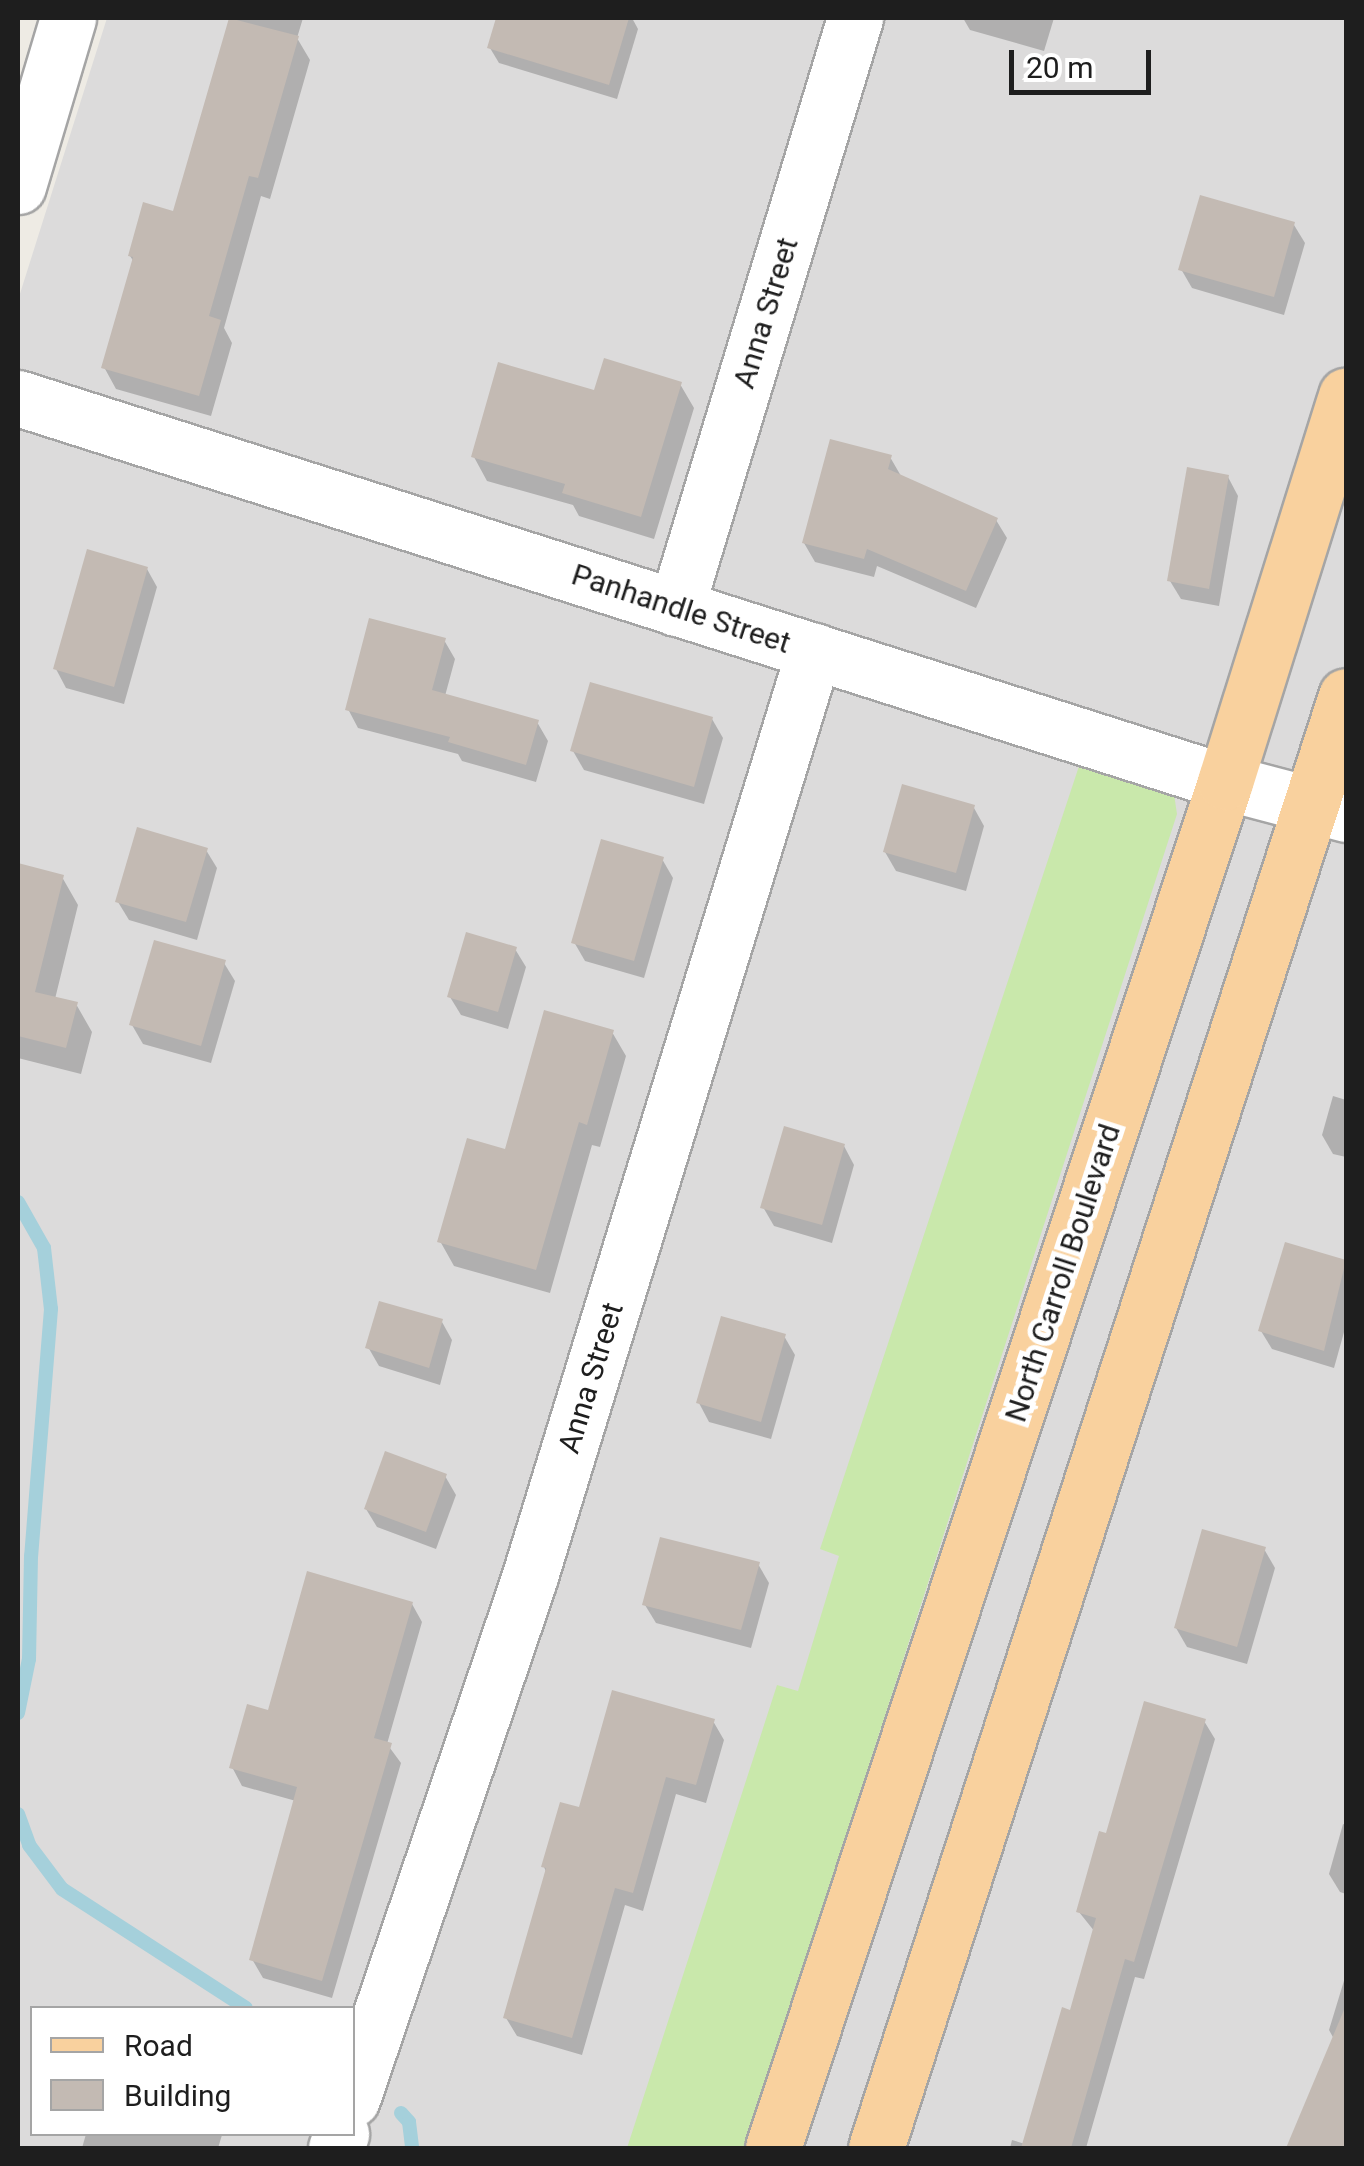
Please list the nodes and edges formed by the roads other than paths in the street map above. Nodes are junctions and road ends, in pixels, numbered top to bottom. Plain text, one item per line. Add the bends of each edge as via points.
1 (68, 18) edge
2 (855, 18) edge
3 (18, 186) edge
4 (1346, 396) edge
5 (18, 398) edge
6 (676, 608) junction
7 (814, 651) junction
8 (1346, 696) edge
9 (1225, 782) junction
10 (1329, 810) edge
11 (355, 2090) edge
12 (773, 2148) edge
13 (876, 2148) edge

1 - 3 street
2 - 6 street, Anna Street
4 - 9 main road, North Carroll Boulevard
5 - 6 street, Panhandle Street
6 - 7 street, Panhandle Street
7 - 9 street, Panhandle Street
7 - 11 street, Anna Street via 529,1579
8 - 10 main road
9 - 10 street, Panhandle Street
9 - 12 main road, North Carroll Boulevard
10 - 13 main road

